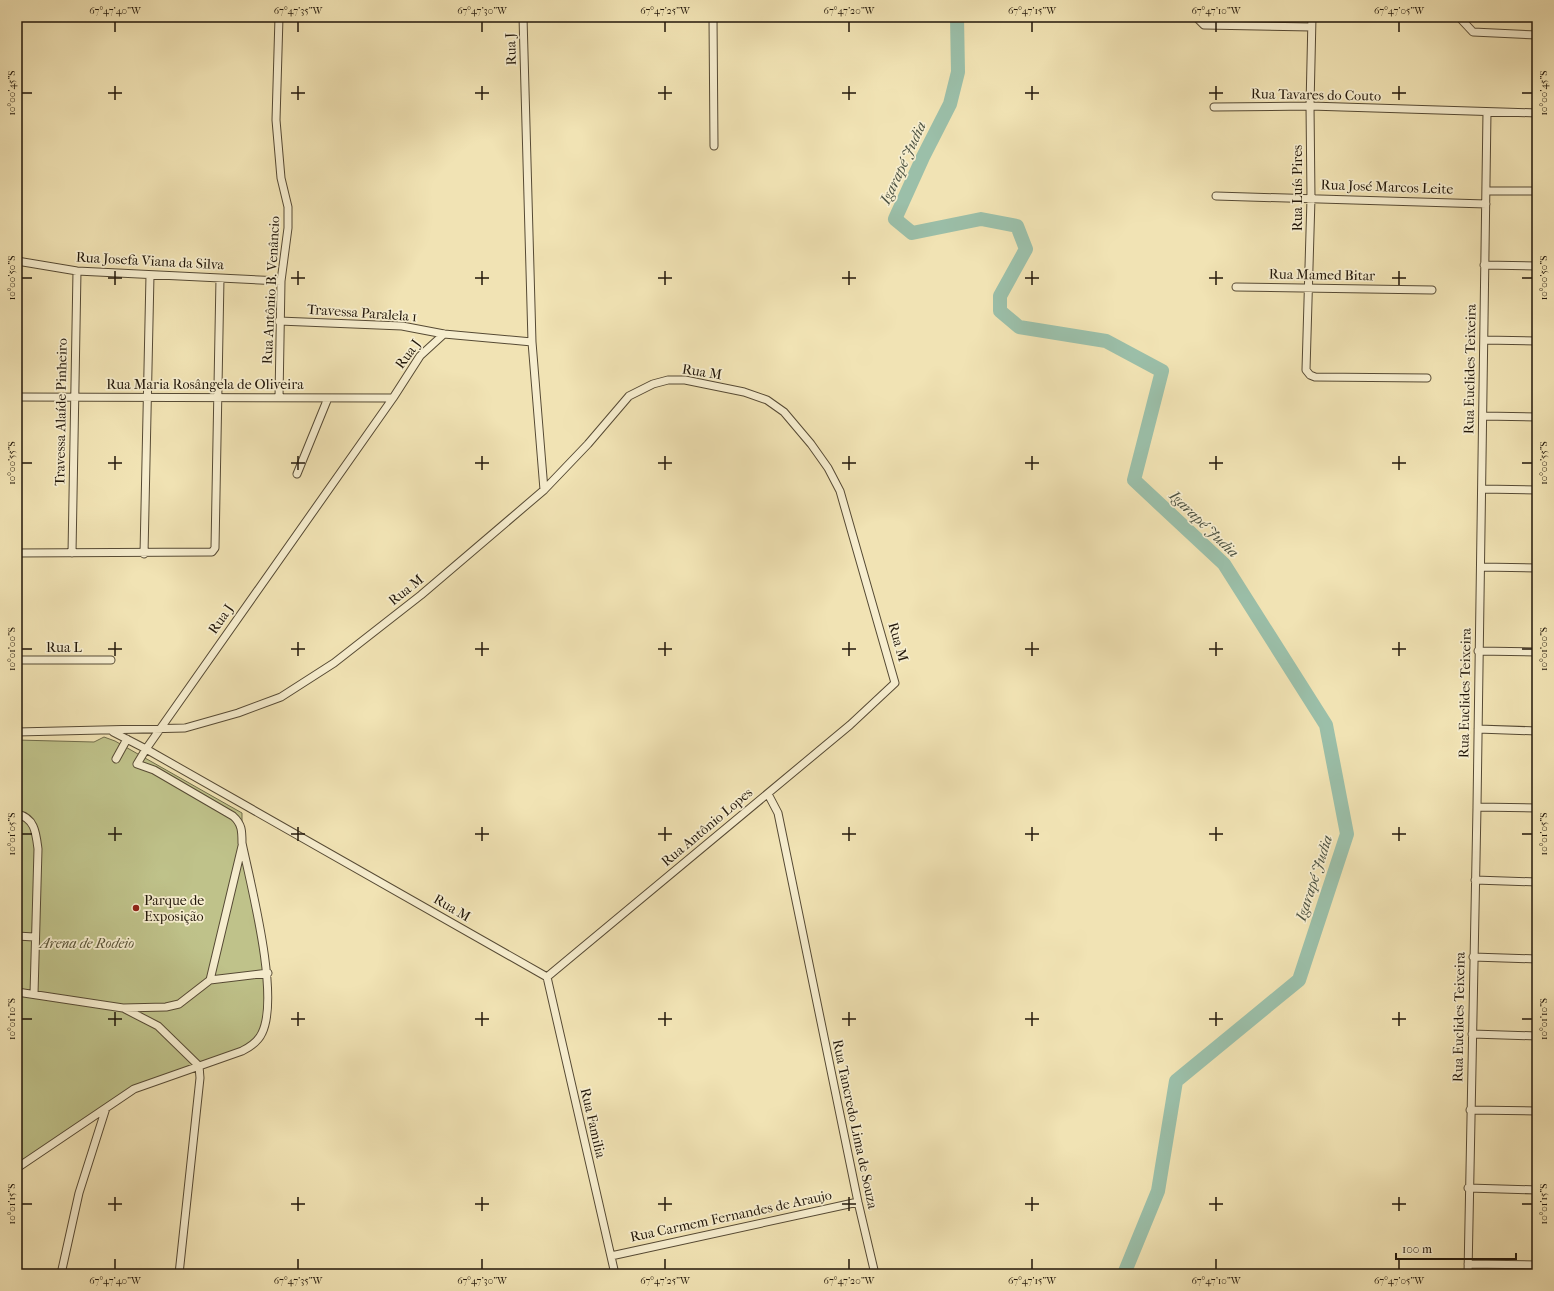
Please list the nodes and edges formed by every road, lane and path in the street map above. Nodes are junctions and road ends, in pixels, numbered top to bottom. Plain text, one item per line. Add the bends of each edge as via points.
1 (279, 17) edge
2 (523, 17) edge
3 (713, 17) edge
4 (1196, 17) edge
5 (1312, 17) edge
6 (1459, 17) edge
7 (1311, 27) junction
8 (1537, 34) edge
9 (1310, 106) junction
10 (1214, 107) dead end
11 (1487, 112) junction
12 (1537, 113) edge
13 (714, 146) dead end
14 (1486, 190) junction
15 (1537, 191) edge
16 (1216, 196) dead end
17 (1310, 198) junction
18 (1486, 204) junction
19 (17, 261) edge
20 (1484, 265) junction
21 (1537, 266) edge
22 (77, 271) junction
23 (150, 275) junction
24 (220, 278) junction
25 (282, 281) junction
26 (1236, 287) dead end
27 (1308, 287) junction
28 (1432, 290) dead end
29 (279, 321) junction
30 (444, 334) junction
31 (1484, 340) junction
32 (1537, 341) edge
33 (532, 342) junction
34 (1426, 378) dead end
35 (17, 397) edge
36 (74, 397) junction
37 (148, 397) junction
38 (218, 397) junction
39 (279, 398) junction
40 (328, 398) junction
41 (393, 398) junction
42 (1483, 416) junction
43 (1537, 417) edge
44 (297, 474) dead end
45 (1482, 489) junction
46 (544, 490) junction
47 (1537, 490) edge
48 (17, 553) edge
49 (72, 553) junction
50 (144, 554) junction
51 (1481, 567) junction
52 (1537, 568) edge
53 (1478, 651) junction
54 (1537, 652) edge
55 (17, 660) edge
56 (111, 660) dead end
57 (884, 696) joint
58 (1478, 729) junction
59 (158, 730) junction
60 (110, 731) junction
61 (1537, 731) edge
62 (17, 732) edge
63 (127, 739) junction
64 (146, 749) junction
65 (116, 759) dead end
66 (768, 794) junction
67 (1477, 807) junction
68 (1537, 808) edge
69 (17, 814) edge
70 (242, 843) junction
71 (1475, 880) junction
72 (1537, 882) edge
73 (17, 936) edge
74 (34, 937) junction
75 (1473, 957) junction
76 (1537, 959) edge
77 (268, 973) junction
78 (547, 977) junction
79 (210, 980) junction
80 (17, 992) edge
81 (34, 994) junction
82 (122, 1008) junction
83 (1472, 1034) junction
84 (1537, 1036) edge
85 (199, 1066) junction
86 (106, 1108) junction
87 (1470, 1110) junction
88 (1537, 1111) edge
89 (17, 1168) edge
90 (1468, 1188) junction
91 (1537, 1190) edge
92 (858, 1202) junction
93 (610, 1256) junction
94 (1468, 1264) junction
95 (1537, 1264) edge
96 (61, 1274) edge
97 (179, 1274) edge
98 (615, 1274) edge
99 (875, 1274) edge
100 (1468, 1274) edge

1 - 25 street, Rua Antônio B. Venâncio via 276,120 281,178 288,207
2 - 33 street, Rua J
3 - 13 street
4 - 7 street via 1204,25
5 - 7 street, Rua Luís Pires
6 - 8 street via 1473,32
7 - 9 street, Rua Luís Pires
9 - 10 street, Rua Tavares do Couto
9 - 11 street, Rua Tavares do Couto
9 - 17 street, Rua Luís Pires
11 - 12 street, Rua Tavares do Couto
11 - 14 street, Rua Euclides Teixeira
14 - 15 street
14 - 18 street, Rua Euclides Teixeira
16 - 17 street, Rua José Marcos Leite
17 - 18 street, Rua José Marcos Leite
17 - 27 street, Rua Luís Pires
18 - 20 street, Rua Euclides Teixeira
19 - 22 street, Rua Josefa Viana da Silva
20 - 21 street
20 - 31 street, Rua Euclides Teixeira
22 - 23 street, Rua Josefa Viana da Silva
22 - 36 street, Travessa Alaíde Pinheiro
23 - 24 street, Rua Josefa Viana da Silva
23 - 37 street
24 - 25 street, Rua Josefa Viana da Silva
24 - 38 street
25 - 29 street, Rua Antônio B. Venâncio
26 - 27 street, Rua Mamed Bitar
27 - 28 street, Rua Mamed Bitar
27 - 34 street, Rua Luís Pires via 1306,370 1312,376
29 - 30 street, Travessa Paralela 1 via 402,326
29 - 39 street, Rua Antônio B. Venâncio
30 - 33 street
30 - 41 street, Rua J via 420,356
31 - 32 street
31 - 42 street, Rua Euclides Teixeira
33 - 46 street, Rua J
35 - 36 street, Rua Maria Rosângela de Oliveira
36 - 37 street, Rua Maria Rosângela de Oliveira
36 - 49 street, Travessa Alaíde Pinheiro
37 - 38 street, Rua Maria Rosângela de Oliveira
37 - 50 street
38 - 39 street, Rua Maria Rosângela de Oliveira
38 - 50 street via 215,548 212,552
39 - 40 street, Rua Maria Rosângela de Oliveira
40 - 41 street, Rua Maria Rosângela de Oliveira
40 - 44 street
41 - 59 street, Rua J
42 - 43 street
42 - 45 street, Rua Euclides Teixeira
45 - 47 street
45 - 51 street, Rua Euclides Teixeira
46 - 57 street, Rua M via 625,400 640,389 668,380 685,380 744,392 767,400 784,412 811,444 840,491 896,683
46 - 59 street, Rua M via 415,600 334,663 281,697 205,724
48 - 49 street
49 - 50 street
51 - 52 street
51 - 53 street, Rua Euclides Teixeira
53 - 54 street
53 - 58 street, Rua Euclides Teixeira
55 - 56 street, Rua L
57 - 66 street, Rua Antônio Lopes
58 - 61 street
58 - 67 street, Rua Euclides Teixeira
59 - 60 street, Rua M
59 - 64 street
60 - 62 street, Rua M
60 - 63 street
63 - 64 street, Rua M
63 - 65 street
64 - 70 street via 137,764 154,770 233,816 239,821 242,829
64 - 78 street, Rua M
66 - 78 street, Rua Antônio Lopes
66 - 92 street, Rua Tancredo Lima de Souza via 778,814
67 - 68 street
67 - 71 street, Rua Euclides Teixeira
69 - 74 street via 32,822 36,832 38,849
70 - 77 street
70 - 79 street
71 - 72 street
71 - 75 street, Rua Euclides Teixeira
73 - 74 street
74 - 81 street
75 - 76 street
75 - 83 street, Rua Euclides Teixeira
77 - 79 street
77 - 85 street via 267,1011 263,1032 257,1041 242,1051
78 - 93 street, Rua Familia
79 - 82 street via 179,1004 166,1007
80 - 81 street
81 - 82 street
82 - 85 street via 158,1026
83 - 84 street
83 - 87 street, Rua Euclides Teixeira
85 - 86 street via 134,1090
85 - 97 street via 200,1078
86 - 89 street
86 - 96 street via 79,1193
87 - 88 street
87 - 90 street, Rua Euclides Teixeira
90 - 91 street
90 - 94 street, Rua Euclides Teixeira
92 - 93 street, Rua Carmem Fernandes de Araujo
92 - 99 street, Rua Tancredo Lima de Souza
93 - 98 street, Rua Familia
94 - 95 street
94 - 100 street, Rua Euclides Teixeira

